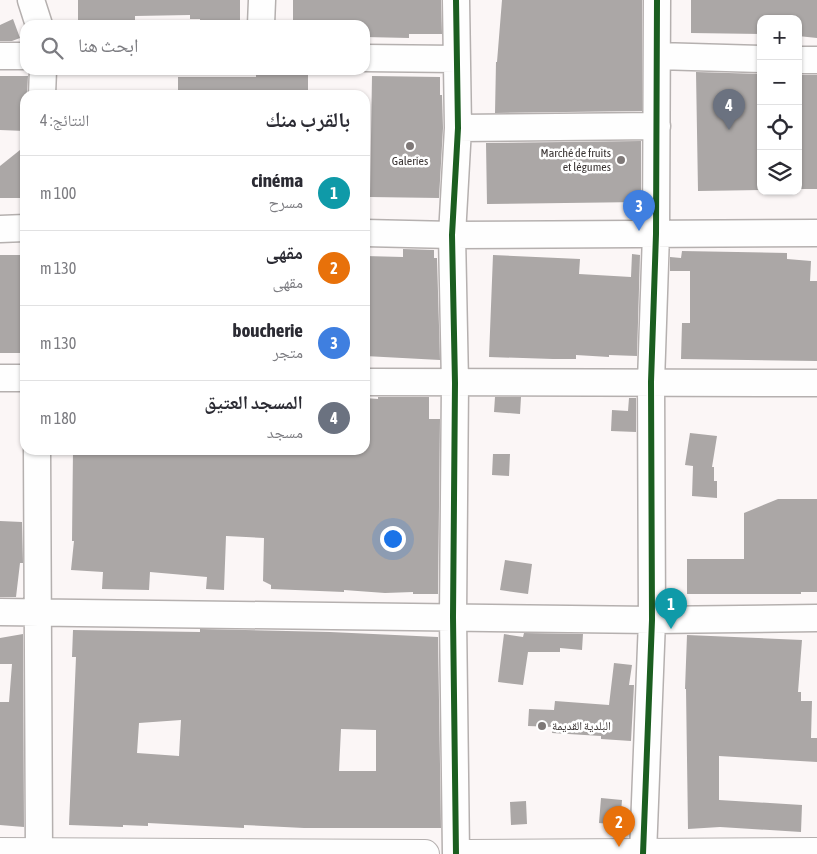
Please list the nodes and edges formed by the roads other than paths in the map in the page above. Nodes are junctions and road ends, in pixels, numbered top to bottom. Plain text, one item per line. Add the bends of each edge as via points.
1 (31, 0) edge
2 (262, 0) edge
3 (456, 0) edge
4 (657, 0) edge
5 (37, 20) edge
6 (261, 20) edge
7 (0, 56) edge
8 (20, 56) edge
9 (657, 56) junction
10 (370, 58) edge
11 (456, 59) junction
12 (757, 59) edge
13 (802, 60) edge
14 (817, 60) edge
15 (43, 75) edge
16 (42, 90) edge
17 (657, 126) junction
18 (458, 128) junction
19 (20, 228) edge
20 (0, 229) edge
21 (370, 233) edge
22 (817, 233) edge
23 (656, 234) junction
24 (452, 235) junction
25 (0, 378) edge
26 (20, 378) edge
27 (370, 382) edge
28 (651, 382) junction
29 (455, 383) junction
30 (817, 383) edge
31 (37, 455) edge
32 (0, 612) edge
33 (38, 613) junction
34 (453, 617) junction
35 (817, 618) edge
36 (652, 620) junction
37 (0, 852) edge
38 (817, 852) edge
39 (39, 853) edge
40 (643, 853) edge
41 (425, 854) edge
42 (456, 854) edge
43 (467, 854) edge

1 - 5 street
2 - 6 street
3 - 11 street
4 - 9 street
7 - 8 street
9 - 12 street
9 - 17 street
10 - 11 street
11 - 18 street
13 - 14 street
15 - 16 street
17 - 18 street
17 - 23 street
18 - 24 street
19 - 20 street
21 - 24 street
22 - 23 street
23 - 24 street
23 - 28 street
24 - 29 street
25 - 26 street
27 - 29 street
28 - 29 street
28 - 30 street
28 - 36 street
29 - 34 street
31 - 33 street
32 - 33 street
33 - 34 street
33 - 39 street
34 - 36 street
34 - 42 street
35 - 36 street
36 - 40 street
37 - 39 main road
38 - 40 main road
39 - 41 main road
40 - 43 main road

